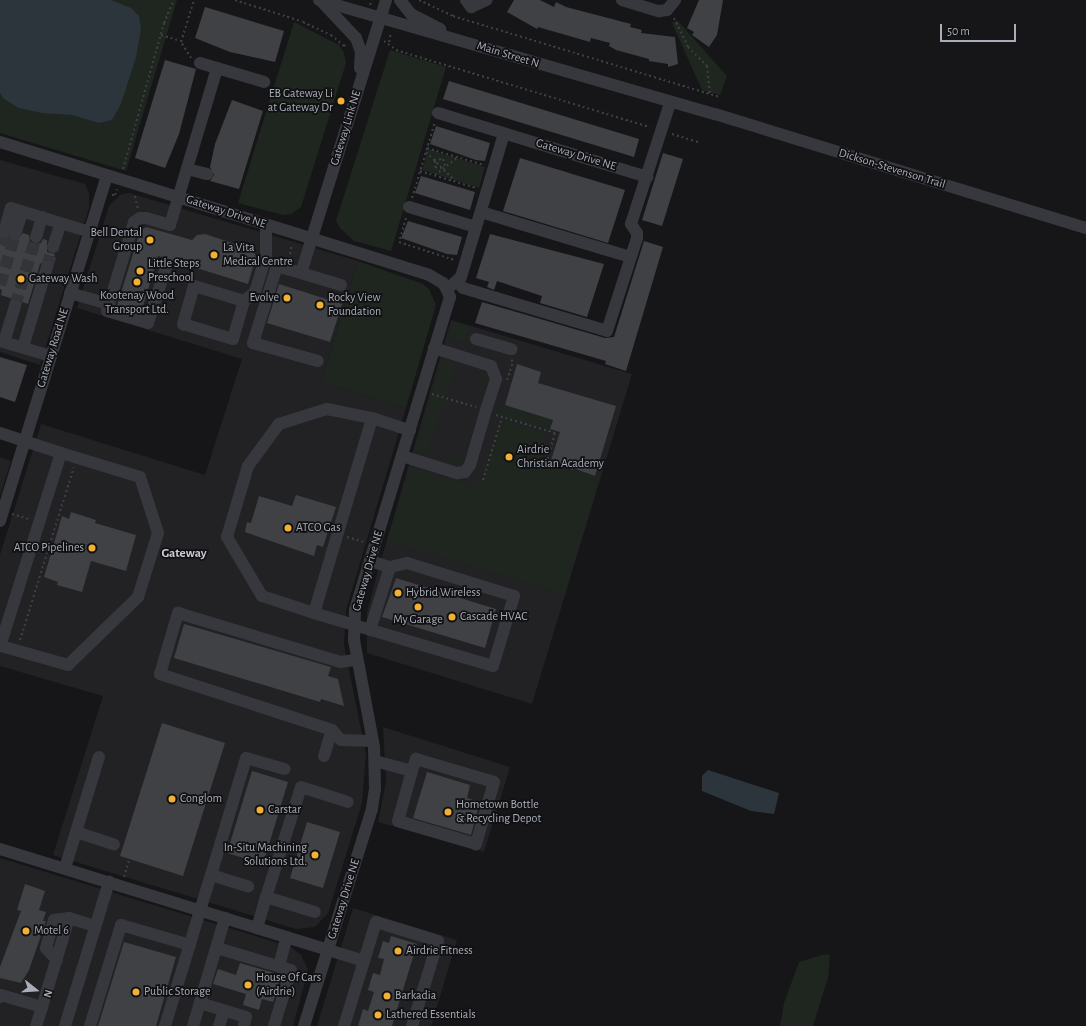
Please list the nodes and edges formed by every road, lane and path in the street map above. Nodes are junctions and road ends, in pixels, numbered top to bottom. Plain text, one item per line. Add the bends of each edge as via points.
1 (174, 0) edge
2 (194, 0) edge
3 (235, 0) edge
4 (320, 0) edge
5 (386, 0) edge
6 (400, 0) edge
7 (419, 0) edge
8 (466, 0) edge
9 (487, 0) edge
10 (622, 0) edge
11 (672, 4) edge
12 (381, 17) junction
13 (161, 36) junction
14 (181, 42) junction
15 (388, 42) dead end
16 (464, 42) junction
17 (344, 46) dead end
18 (200, 63) joint
19 (217, 68) junction
20 (264, 82) dead end
21 (360, 83) junction
22 (710, 94) junction
23 (719, 97) dead end
24 (670, 103) junction
25 (697, 111) joint
26 (438, 113) joint
27 (663, 131) junction
28 (504, 134) junction
29 (0, 142) edge
30 (699, 142) dead end
31 (427, 148) junction
32 (426, 152) junction
33 (458, 157) junction
34 (434, 160) junction
35 (486, 166) dead end
36 (443, 168) junction
37 (187, 169) junction
38 (122, 171) dead end
39 (420, 171) junction
40 (207, 174) dead end
41 (107, 175) junction
42 (435, 176) junction
43 (647, 177) junction
44 (456, 182) junction
45 (479, 189) dead end
46 (134, 193) dead end
47 (178, 197) junction
48 (409, 207) junction
49 (481, 212) junction
50 (42, 217) junction
51 (140, 218) junction
52 (61, 223) junction
53 (266, 225) junction
54 (476, 227) junction
55 (1086, 228) edge
56 (90, 232) junction
57 (10, 234) tunnel mouth
58 (36, 237) tunnel mouth
59 (311, 239) junction
60 (293, 241) dead end
61 (53, 247) tunnel mouth
62 (630, 257) junction
63 (465, 263) junction
64 (47, 267) tunnel mouth
65 (166, 267) dead end
66 (286, 268) junction
67 (301, 273) junction
68 (457, 281) junction
69 (341, 285) dead end
70 (447, 290) junction
71 (70, 293) junction
72 (244, 301) junction
73 (109, 304) junction
74 (15, 306) tunnel mouth
75 (476, 339) dead end
76 (2, 341) edge
77 (23, 348) junction
78 (434, 348) junction
79 (512, 349) dead end
80 (486, 353) junction
81 (51, 356) junction
82 (318, 361) dead end
83 (506, 383) dead end
84 (421, 391) junction
85 (486, 410) junction
86 (502, 417) junction
87 (372, 418) junction
88 (410, 430) junction
89 (0, 433) edge
90 (24, 441) junction
91 (61, 453) junction
92 (402, 456) junction
93 (74, 466) dead end
94 (574, 469) dead end
95 (483, 480) dead end
96 (2, 505) edge
97 (0, 521) edge
98 (338, 534) junction
99 (375, 545) junction
100 (370, 561) junction
101 (390, 567) junction
102 (314, 613) junction
103 (354, 625) junction
104 (370, 630) junction
105 (19, 643) dead end
106 (1, 646) edge
107 (356, 660) junction
108 (332, 730) junction
109 (373, 741) junction
110 (324, 756) dead end
111 (99, 757) dead end
112 (375, 761) junction
113 (284, 769) dead end
114 (412, 771) junction
115 (348, 802) dead end
116 (76, 832) junction
117 (114, 844) dead end
118 (0, 848) edge
119 (129, 859) dead end
120 (65, 868) junction
121 (211, 875) junction
122 (109, 882) junction
123 (121, 886) junction
124 (248, 886) dead end
125 (266, 897) junction
126 (200, 910) junction
127 (315, 912) dead end
128 (226, 918) junction
129 (95, 926) junction
130 (257, 928) junction
131 (287, 937) junction
132 (190, 945) junction
133 (217, 948) junction
134 (328, 950) junction
135 (364, 960) junction
136 (279, 966) junction
137 (0, 997) edge
138 (200, 1003) junction
139 (42, 1007) junction
140 (224, 1010) junction
141 (36, 1026) edge
142 (65, 1026) edge
143 (90, 1026) edge
144 (165, 1026) edge
145 (193, 1026) edge
146 (219, 1026) edge
147 (244, 1026) edge
148 (274, 1026) edge
149 (304, 1026) edge
150 (344, 1026) edge
151 (412, 1026) edge

1 - 13 path
2 - 14 path
3 - 17 path via 313,26 331,35
4 - 12 street, Main Street N
4 - 21 street via 356,38 361,52
5 - 12 street, Gateway Link NE
6 - 16 street via 411,14
7 - 22 path via 453,16
8 - 9 street via 471,7
10 - 11 street via 659,11
11 - 22 path via 688,47 707,66
12 - 16 street, Main Street N
12 - 21 street, Gateway Link NE
13 - 14 path
13 - 38 path
14 - 18 path via 193,60
15 - 27 path via 396,50
16 - 24 street, Main Street N
18 - 19 street
19 - 20 street
19 - 37 street
21 - 59 street, Gateway Link NE
22 - 23 path
24 - 25 street, Main Street N
24 - 27 street
25 - 55 street, Dickson-Stevenson Trail
26 - 28 street, Gateway Drive NE
26 - 31 path
27 - 30 path
27 - 43 street
28 - 43 street, Gateway Drive NE
28 - 49 street
29 - 41 street, Gateway Drive NE
31 - 32 path
31 - 33 path
32 - 34 path
32 - 39 path
33 - 35 path
33 - 36 path
34 - 36 path via 435,167
34 - 36 path via 443,159
36 - 42 path
36 - 44 path
37 - 40 street
37 - 47 street
39 - 42 path
39 - 48 path
41 - 47 street, Gateway Drive NE
41 - 56 street, Gateway Road NE
42 - 44 path
43 - 62 street via 632,224 637,233
44 - 45 path
46 - 51 path
47 - 51 street via 170,225
47 - 53 street, Gateway Drive NE
48 - 54 street
48 - 63 path via 399,242
49 - 54 street
49 - 62 street
50 - 52 street
50 - 57 street via 17,210
50 - 58 street
51 - 73 street via 134,222
52 - 56 street
52 - 61 street
53 - 59 street, Gateway Drive NE
53 - 72 street via 266,257 255,292
54 - 63 street
56 - 71 street, Gateway Road NE
59 - 67 street, Gateway Link NE
59 - 70 street, Gateway Drive NE via 429,275 443,284
60 - 66 path
62 - 68 street via 607,331 463,288
63 - 68 street via 461,277
64 - 77 street
65 - 73 street via 148,323 107,311
66 - 67 street
66 - 82 street via 277,266 253,343
67 - 69 street
68 - 70 street
70 - 78 street, Gateway Drive NE via 450,297
71 - 73 street
71 - 81 street, Gateway Road NE
72 - 72 street via 233,339 183,324 194,286
74 - 76 street
75 - 80 street
76 - 77 street
77 - 81 street
78 - 80 street
78 - 84 street, Gateway Drive NE
79 - 80 street
80 - 83 path via 513,361
80 - 85 street via 496,378
81 - 90 street, Gateway Road NE
84 - 85 path
84 - 88 street, Gateway Drive NE
85 - 86 path
85 - 92 street via 470,465 465,472 457,473
86 - 94 path via 555,433 547,461
86 - 95 path
87 - 88 street
87 - 98 street
87 - 102 street via 327,409 279,424 248,466 227,537 262,596
88 - 92 street, Gateway Drive NE
89 - 90 street
90 - 91 street
90 - 96 street, Gateway Road NE
91 - 106 street
91 - 106 street via 140,477 158,533 138,597 68,665
92 - 99 street, Gateway Drive NE
93 - 105 path
96 - 97 street, Gateway Road NE
98 - 99 path
98 - 102 street
99 - 100 street, Gateway Drive NE
100 - 101 street
100 - 103 street, Gateway Drive NE via 355,610
101 - 104 street
101 - 104 street via 407,563 514,596 493,666
102 - 103 street
103 - 104 street
103 - 107 street, Gateway Drive NE
107 - 108 street via 340,662 178,613 160,674
107 - 109 street, Gateway Drive NE
108 - 109 street via 341,740
108 - 110 street
109 - 112 street, Gateway Drive NE
111 - 116 street
112 - 114 street
112 - 134 street, Gateway Drive NE via 372,809
113 - 121 street via 246,758
114 - 114 street via 416,759 494,782 476,844 398,821
115 - 125 street via 301,787
116 - 117 street
116 - 120 street
118 - 120 street, Gateway Drive NE
119 - 123 path
120 - 122 street, Gateway Drive NE
121 - 124 street
121 - 126 street
122 - 123 street, Gateway Drive NE
122 - 129 street
123 - 126 street, Gateway Drive NE
125 - 127 street
125 - 130 street
126 - 128 street, Gateway Drive NE
126 - 132 street
128 - 130 street, Gateway Drive NE
128 - 133 street
129 - 139 street via 69,918
129 - 142 street
130 - 131 street, Gateway Drive NE
131 - 134 street, Gateway Drive NE
131 - 136 street
132 - 143 street via 121,925
132 - 144 street
133 - 136 street
133 - 138 street
134 - 135 street
134 - 149 street, Gateway Drive NE
135 - 150 street
135 - 151 street via 376,922 438,941
136 - 148 street via 291,970
137 - 139 street via 1,995
138 - 140 street
138 - 145 street
139 - 141 street
140 - 146 street
140 - 147 street via 246,1017

